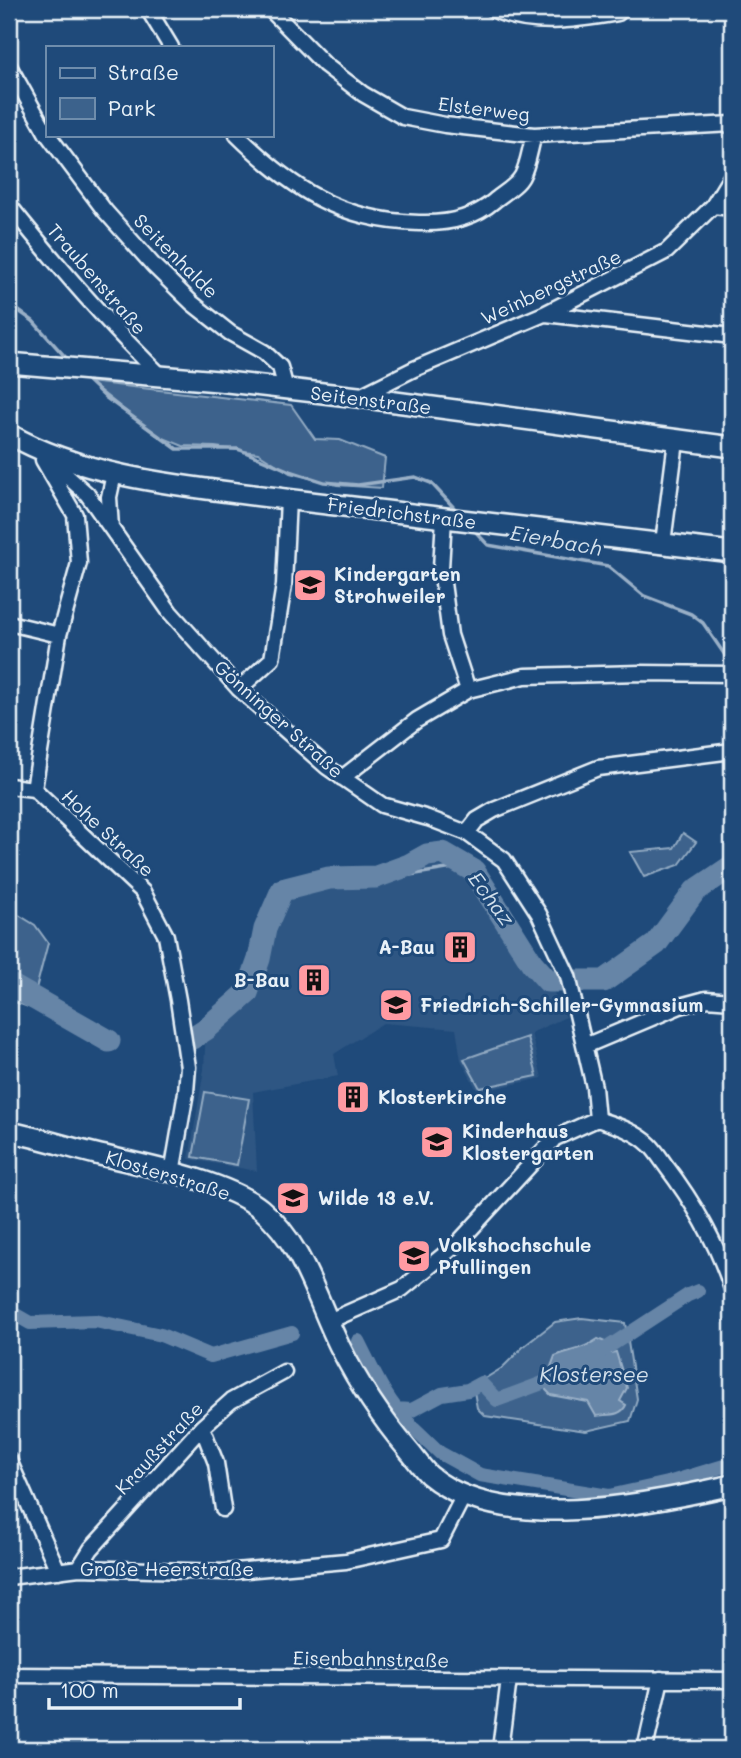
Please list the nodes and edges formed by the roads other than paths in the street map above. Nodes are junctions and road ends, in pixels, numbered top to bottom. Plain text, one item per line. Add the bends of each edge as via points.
1 (148, 9) edge
2 (270, 9) edge
3 (492, 9) edge
4 (622, 9) edge
5 (170, 46) edge
6 (9, 66) edge
7 (732, 124) edge
8 (46, 131) edge
9 (534, 135) junction
10 (50, 136) edge
11 (238, 136) edge
12 (732, 175) edge
13 (9, 205) edge
14 (713, 206) junction
15 (732, 208) edge
16 (544, 314) junction
17 (732, 335) edge
18 (9, 363) edge
19 (160, 375) junction
20 (286, 389) junction
21 (358, 397) junction
22 (9, 434) edge
23 (677, 440) junction
24 (732, 447) edge
25 (36, 449) junction
26 (114, 474) junction
27 (288, 499) junction
28 (444, 518) junction
29 (111, 530) junction
30 (663, 543) junction
31 (732, 552) edge
32 (9, 623) edge
33 (59, 635) junction
34 (732, 674) edge
35 (239, 689) junction
36 (468, 690) junction
37 (732, 751) edge
38 (342, 778) junction
39 (9, 786) edge
40 (34, 789) junction
41 (467, 832) junction
42 (732, 1001) edge
43 (585, 1046) junction
44 (597, 1119) junction
45 (9, 1132) edge
46 (172, 1173) junction
47 (732, 1288) edge
48 (329, 1321) junction
49 (284, 1372) dead end
50 (202, 1427) junction
51 (10, 1462) edge
52 (732, 1485) edge
53 (464, 1495) junction
54 (223, 1509) dead end
55 (79, 1568) junction
56 (58, 1571) junction
57 (9, 1577) edge
58 (9, 1675) edge
59 (509, 1679) junction
60 (661, 1679) junction
61 (732, 1680) edge
62 (500, 1749) edge
63 (645, 1749) edge

1 - 5 street
2 - 9 street, Elsterweg via 325,65 403,117
3 - 4 street via 510,18 569,21
6 - 8 street, Seitenhalde
7 - 9 street, Elsterweg
9 - 11 street via 521,178 482,211 460,220 433,223 390,222 342,211 267,164
10 - 20 street, Seitenhalde via 154,266 230,333 264,352 280,367
12 - 14 street, Weinbergstraße
13 - 19 street, Traubenstraße via 52,260
14 - 15 street
14 - 16 street, Weinbergstraße via 667,251
16 - 17 street
16 - 21 street, Weinbergstraße
18 - 19 main road, Seitenstraße
19 - 20 main road, Seitenstraße
20 - 21 main road, Seitenstraße
21 - 23 main road, Seitenstraße
22 - 25 main road, Gönninger Straße
23 - 24 main road, Seitenstraße
23 - 30 street
25 - 26 main road, Gönninger Straße
25 - 29 street, Gönninger Straße via 87,494
25 - 33 street, Hohe Straße via 75,515 79,563
26 - 27 main road, Friedrichstraße
26 - 29 street via 109,497
27 - 28 main road, Friedrichstraße
27 - 35 street via 284,585 272,659
28 - 30 main road, Friedrichstraße
28 - 36 street via 441,568 448,622
29 - 35 street, Gönninger Straße via 170,612
30 - 31 main road, Friedrichstraße
32 - 33 street
33 - 40 street, Hohe Straße
34 - 36 street via 525,676
35 - 38 street, Gönninger Straße
36 - 38 street via 417,720
37 - 41 street via 598,768 494,810
38 - 41 street, Gönninger Straße via 382,805
39 - 40 street
40 - 46 street, Hohe Straße via 144,892 166,936 187,1052 186,1091
41 - 43 street, Gönninger Straße via 504,860 539,914 568,975
42 - 43 street via 706,999 680,1006
43 - 44 street, Gönninger Straße
44 - 47 street via 650,1144 707,1231
44 - 48 street via 555,1138 457,1244 402,1289
45 - 46 main road, Klosterstraße
46 - 48 main road, Klosterstraße via 232,1192 275,1222 311,1277
48 - 53 main road via 383,1420 429,1475
49 - 50 street, Kraußstraße via 231,1401
50 - 54 street via 216,1463
50 - 55 street, Kraußstraße via 90,1549
51 - 56 street
52 - 53 main road via 606,1508 542,1510
53 - 55 street, Große Heerstraße via 441,1540 346,1561 224,1572
55 - 56 street, Große Heerstraße
56 - 57 street, Große Heerstraße
58 - 59 street, Eisenbahnstraße
59 - 60 street, Eisenbahnstraße
59 - 62 street
60 - 61 street, Eisenbahnstraße
60 - 63 street

